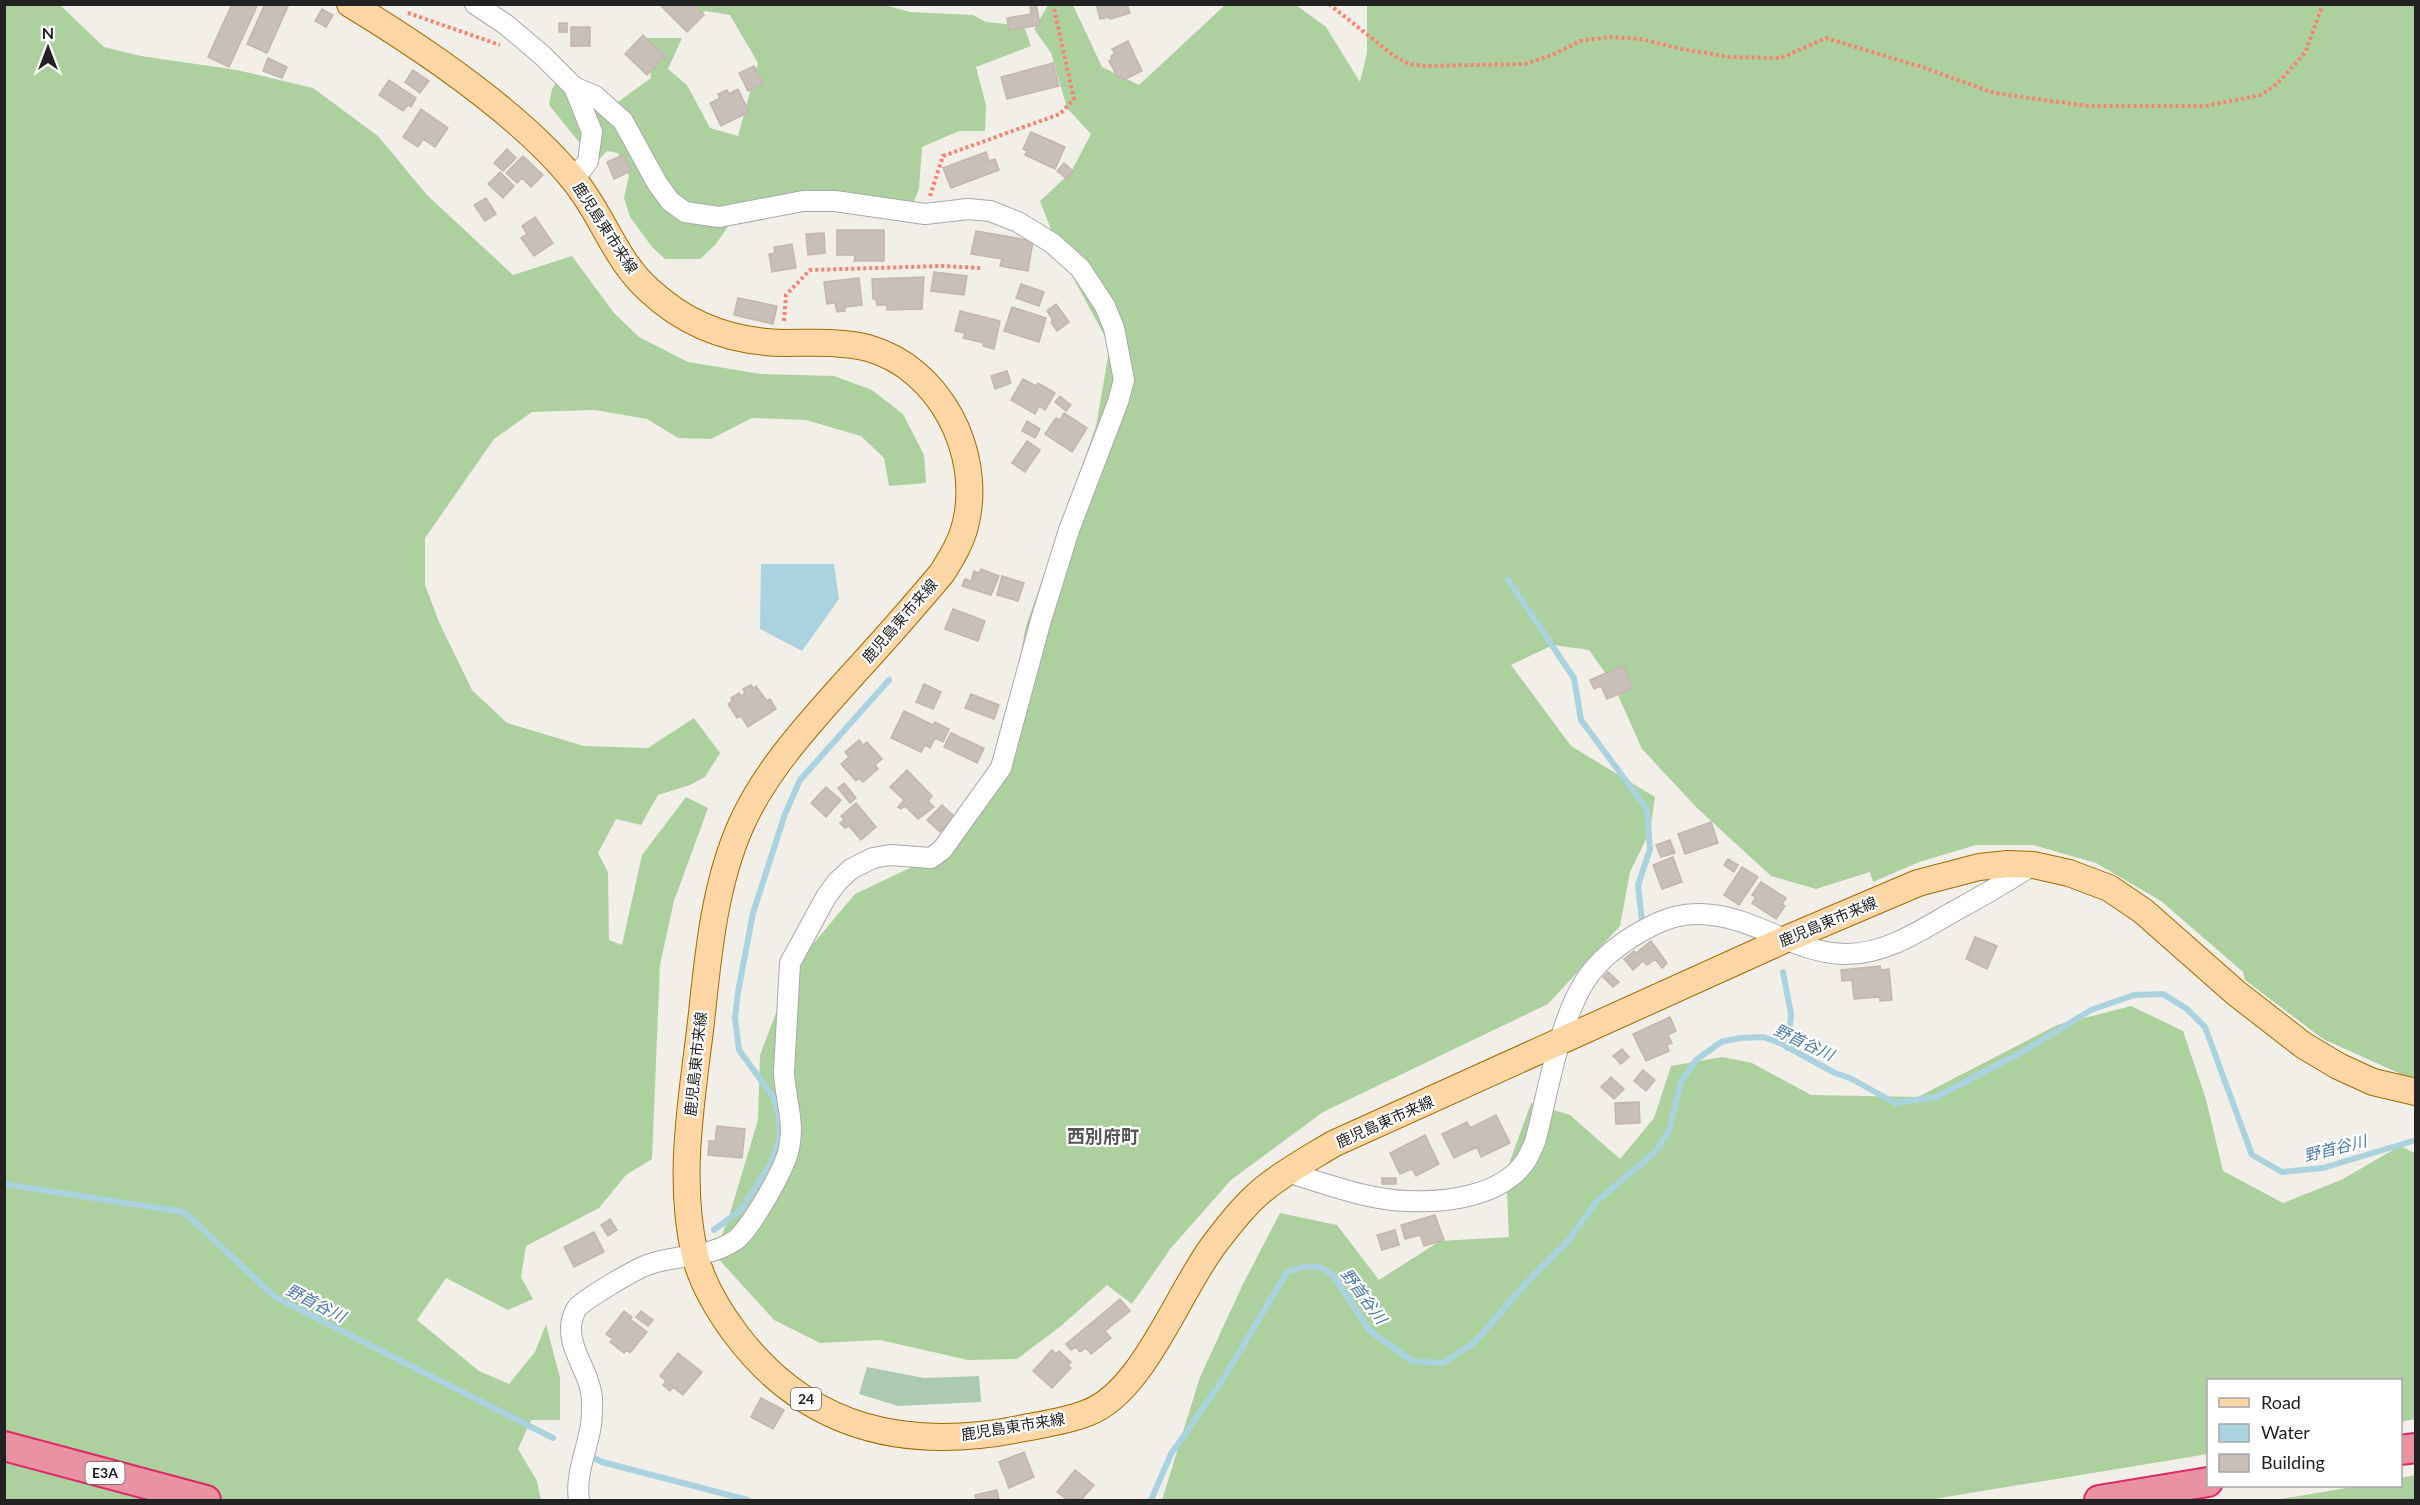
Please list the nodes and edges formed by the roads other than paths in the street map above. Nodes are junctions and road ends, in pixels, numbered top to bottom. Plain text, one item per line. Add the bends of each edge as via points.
1 (350, 4) edge
2 (475, 4) edge
3 (574, 87) junction
4 (574, 179) junction
5 (2033, 865) junction
6 (1785, 940) junction
7 (1561, 1042) junction
8 (2415, 1092) edge
9 (1286, 1172) junction
10 (695, 1255) junction
11 (4, 1446) edge
12 (2207, 1482) edge
13 (206, 1500) edge
14 (579, 1500) edge
15 (2099, 1500) edge

1 - 4 main road, 鹿児島東市来線 / 24 via 495,104
2 - 3 street via 542,55
3 - 4 street via 592,132 588,161
3 - 10 street via 595,96 623,121 657,183 670,201 685,212 719,218 803,201 835,201 925,214 968,209 990,211 1018,222 1052,243 1080,268 1105,306 1114,328 1124,380 1069,530 1001,768 942,850 931,858 873,858 851,869 826,897 790,963 784,1072 792,1129 789,1150 782,1169 736,1240 711,1253
4 - 10 main road, 鹿児島東市来線 / 24 via 632,272 649,291 684,317 732,337 761,342 844,343 870,349 915,374 938,397 958,432 969,472 966,522 942,573 797,736 742,822 727,862 707,971 690,1121 688,1212
5 - 6 main road, 鹿児島東市来線 / 24 via 1952,872 1917,883
5 - 6 street via 1905,939 1875,951 1846,954
5 - 8 main road, 鹿児島東市来線 / 24 via 2109,888 2143,911 2303,1046 2373,1082
6 - 7 main road, 鹿児島東市来線 / 24
6 - 7 street via 1762,928 1712,915 1665,918 1621,942 1586,979 1573,1003
7 - 9 main road, 鹿児島東市来線 / 24 via 1333,1144
7 - 9 street via 1535,1142 1525,1162 1507,1179 1482,1192 1406,1202
9 - 10 main road, 鹿児島東市来線 / 24 via 1261,1191 1214,1244 1133,1377 1107,1403 1090,1412 966,1437 916,1437 876,1431 849,1423 808,1401 750,1352 720,1313
10 - 14 street via 647,1265 577,1308 571,1322 572,1341 587,1374 592,1398 591,1425 577,1485
11 - 13 highway, E3A
12 - 15 highway

